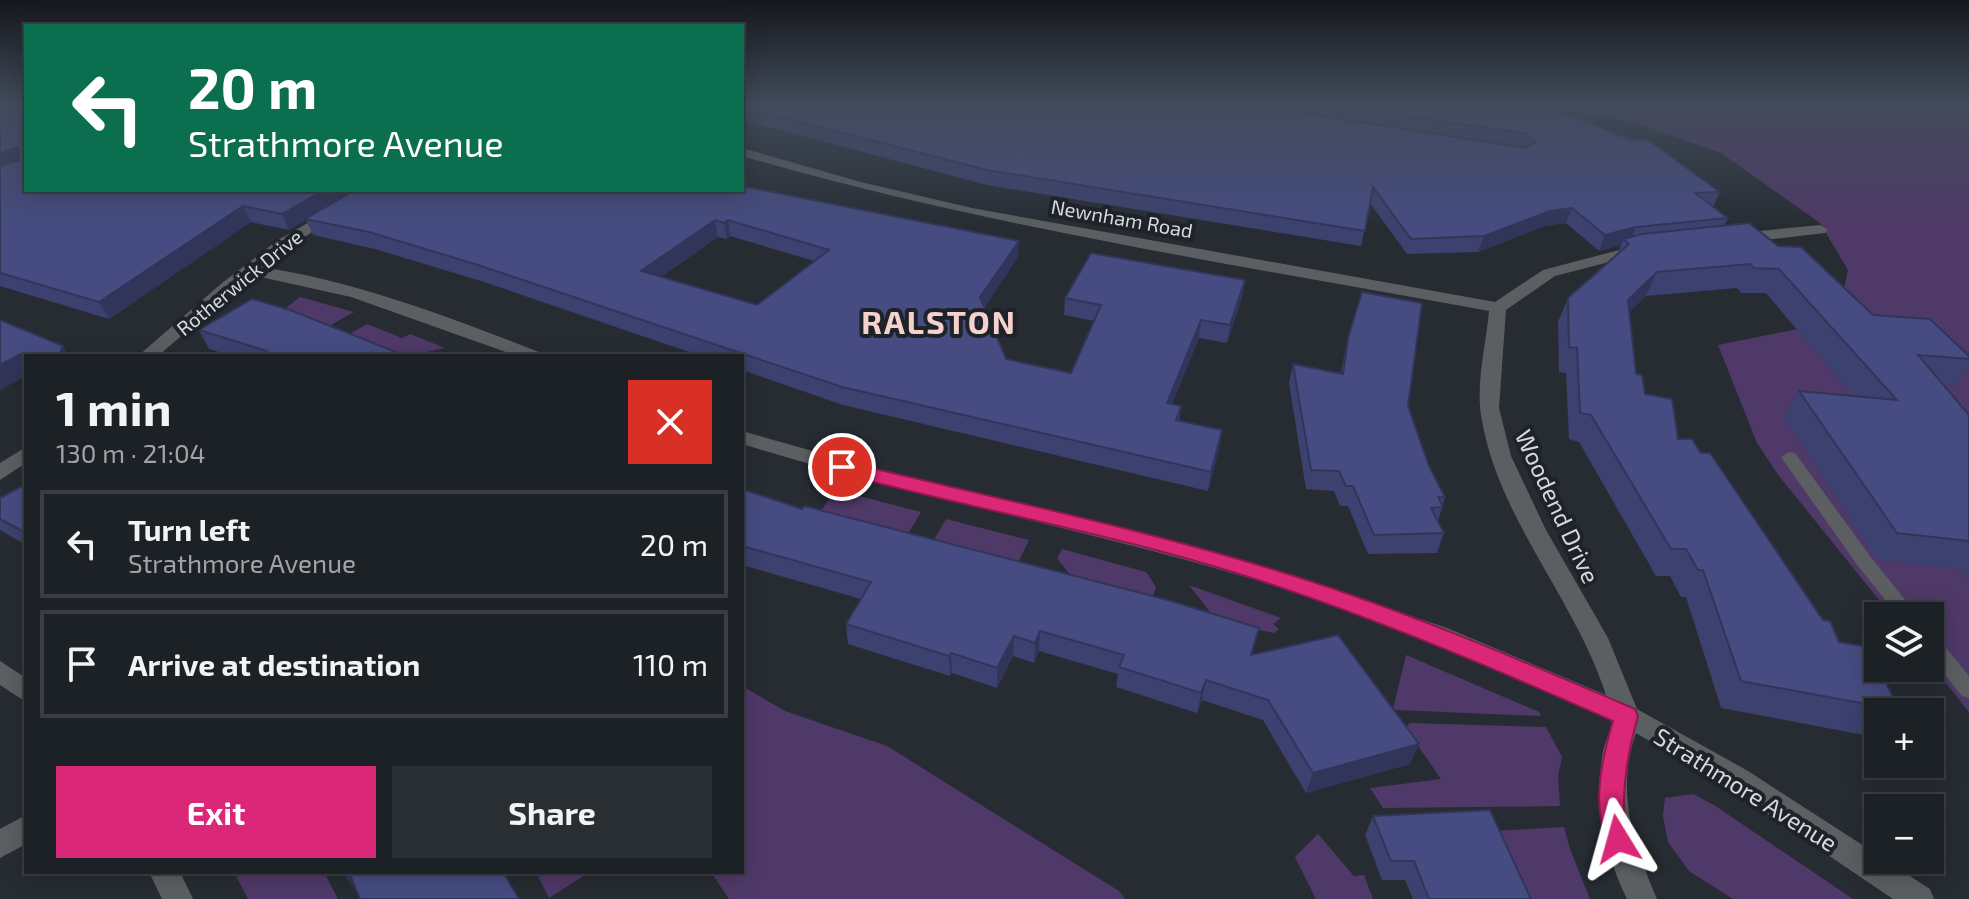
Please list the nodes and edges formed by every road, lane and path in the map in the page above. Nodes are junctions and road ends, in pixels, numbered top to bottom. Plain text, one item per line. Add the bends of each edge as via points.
1 (744, 153) edge
2 (372, 192) edge
3 (1820, 230) dead end
4 (1725, 240) edge
5 (1662, 247) edge
6 (248, 270) junction
7 (1498, 308) junction
8 (149, 354) edge
9 (528, 354) edge
10 (744, 438) edge
11 (24, 455) edge
12 (1789, 457) dead end
13 (0, 473) edge
14 (1897, 602) edge
15 (1944, 659) edge
16 (0, 671) edge
17 (24, 690) edge
18 (1969, 690) edge
19 (1627, 716) junction
20 (24, 829) edge
21 (0, 845) edge
22 (165, 874) edge
23 (178, 899) edge
24 (1642, 899) edge
25 (1919, 899) edge

1 - 7 street, Newnham Road via 972,212
2 - 6 street, Rotherwick Drive via 317,220
3 - 4 street
5 - 7 street via 1630,250 1549,273
6 - 8 street, Rotherwick Drive
6 - 9 street via 359,292
7 - 19 street, Woodend Drive via 1490,414 1498,444 1524,506 1613,676
10 - 19 street, Strathmore Avenue via 824,463 1275,578 1466,646
11 - 13 street
12 - 14 lane
15 - 18 lane
16 - 17 street
19 - 24 street via 1615,755 1612,814 1625,864
19 - 25 street, Strathmore Avenue via 1718,767
20 - 21 street
22 - 23 street

